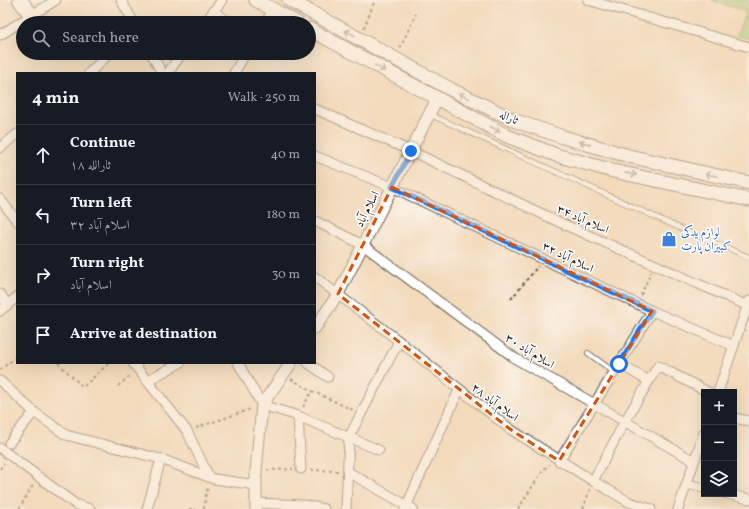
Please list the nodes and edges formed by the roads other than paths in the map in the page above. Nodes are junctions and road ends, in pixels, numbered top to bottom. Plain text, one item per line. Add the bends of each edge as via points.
1 (20, 0) edge
2 (56, 0) edge
3 (120, 0) edge
4 (222, 0) edge
5 (256, 0) edge
6 (289, 0) edge
7 (588, 0) edge
8 (273, 10) junction
9 (213, 11) junction
10 (31, 15) joint
11 (130, 16) edge
12 (209, 16) edge
13 (220, 16) edge
14 (269, 16) edge
15 (284, 16) edge
16 (16, 25) edge
17 (316, 33) edge
18 (0, 35) edge
19 (749, 47) edge
20 (103, 60) edge
21 (155, 60) edge
22 (177, 60) edge
23 (242, 60) edge
24 (90, 72) edge
25 (161, 72) edge
26 (169, 72) edge
27 (235, 72) edge
28 (437, 99) junction
29 (316, 109) edge
30 (430, 114) junction
31 (16, 135) edge
32 (0, 148) edge
33 (411, 151) junction
34 (316, 156) edge
35 (692, 170) junction
36 (749, 183) edge
37 (392, 187) junction
38 (688, 188) junction
39 (0, 199) edge
40 (749, 200) edge
41 (16, 220) edge
42 (316, 222) edge
43 (363, 245) junction
44 (749, 257) edge
45 (316, 278) edge
46 (0, 294) edge
47 (338, 294) junction
48 (16, 298) edge
49 (748, 304) edge
50 (8, 305) junction
51 (0, 311) edge
52 (652, 311) junction
53 (316, 327) edge
54 (399, 340) junction
55 (734, 346) junction
56 (588, 353) dead end
57 (178, 364) edge
58 (239, 364) edge
59 (290, 364) edge
60 (309, 364) edge
61 (619, 364) junction
62 (136, 366) edge
63 (614, 372) junction
64 (328, 377) dead end
65 (148, 380) junction
66 (0, 381) edge
67 (649, 381) junction
68 (702, 389) edge
69 (719, 389) edge
70 (460, 390) junction
71 (594, 403) junction
72 (262, 405) junction
73 (34, 412) junction
74 (298, 416) junction
75 (737, 419) edge
76 (625, 421) junction
77 (749, 421) edge
78 (349, 437) junction
79 (701, 441) edge
80 (9, 443) dead end
81 (0, 448) edge
82 (379, 450) dead end
83 (161, 459) junction
84 (559, 461) junction
85 (694, 461) junction
86 (301, 469) dead end
87 (348, 472) junction
88 (212, 478) junction
89 (593, 481) junction
90 (686, 484) junction
91 (256, 485) junction
92 (701, 487) edge
93 (737, 496) edge
94 (749, 499) edge
95 (627, 505) edge
96 (256, 506) edge
97 (304, 507) edge
98 (408, 508) edge
99 (90, 509) edge
100 (147, 509) edge
101 (324, 509) edge
102 (346, 509) edge
103 (651, 509) edge
104 (678, 509) edge

1 - 10 main road
2 - 10 street
3 - 11 street
4 - 9 street
5 - 8 main road
35 -> 6 main road, ثاراله via 629,156 516,120 452,90
7 - 19 street
8 - 14 street
8 - 15 main road
9 - 12 street
9 - 13 street
16 - 18 street
17 -> 28 main road, ثاراله
20 - 24 street
21 - 25 street
22 - 26 street
23 - 27 street
28 - 30 street, اسلام آباد
28 -> 38 main road, ثاراله via 507,136 556,155
29 - 33 street, اسلام آباد ۳۴
30 - 33 street, اسلام آباد
30 - 44 lane
31 - 32 street
33 - 37 street, اسلام آباد
33 - 49 street, اسلام آباد ۳۴ via 561,223
34 - 37 street, اسلام آباد ۳۲
36 -> 35 main road, ثاراله
35 - 38 main road
37 - 43 street, اسلام آباد
37 - 52 street, اسلام آباد ۳۲
38 - 40 main road, ثاراله
39 - 41 street
42 - 43 street, اسلام آباد ۳۰
43 - 47 street, اسلام آباد
43 - 71 street, اسلام آباد ۳۰ via 516,359
45 - 47 street, اسلام آباد ۲۸
46 - 50 street
47 - 53 street, اسلام آباد
47 - 54 street, اسلام آباد ۲۸
48 - 50 street
49 - 55 street
50 - 51 street
52 - 55 street, اسلام آباد ۳۲
52 - 61 street
54 - 70 street, اسلام آباد ۲۸
54 - 78 street
55 - 69 street
56 - 63 lane
57 - 65 street
58 - 72 street
59 - 72 street
60 - 64 street
61 - 63 street
61 - 67 street
62 - 65 street
63 - 71 street
65 - 88 street via 187,431
66 - 73 street
67 - 68 street via 658,366
67 - 76 street
70 - 84 street, اسلام آباد ۲۸ via 510,429
70 - 98 street
71 - 76 street, اسلام آباد ۳۰
71 - 84 street
72 - 74 street
72 - 91 street
73 - 80 street
73 - 83 street via 66,435
74 - 78 street
74 - 86 street
75 - 77 street
76 - 85 street, اسلام آباد ۳۰
76 - 89 street
78 - 82 street
78 - 87 street
79 - 85 street
81 - 99 street via 75,504
83 - 88 street
83 - 100 street
84 - 89 street, اسلام آباد ۲۸
85 - 90 street
87 - 98 street
87 - 102 street
88 - 91 street
89 - 95 street, اسلام آباد ۲۸
90 - 92 street
90 - 104 street
91 - 96 street
93 - 94 street
95 - 103 street, اسلام آباد ۲۸
96 - 97 street
97 - 101 street

